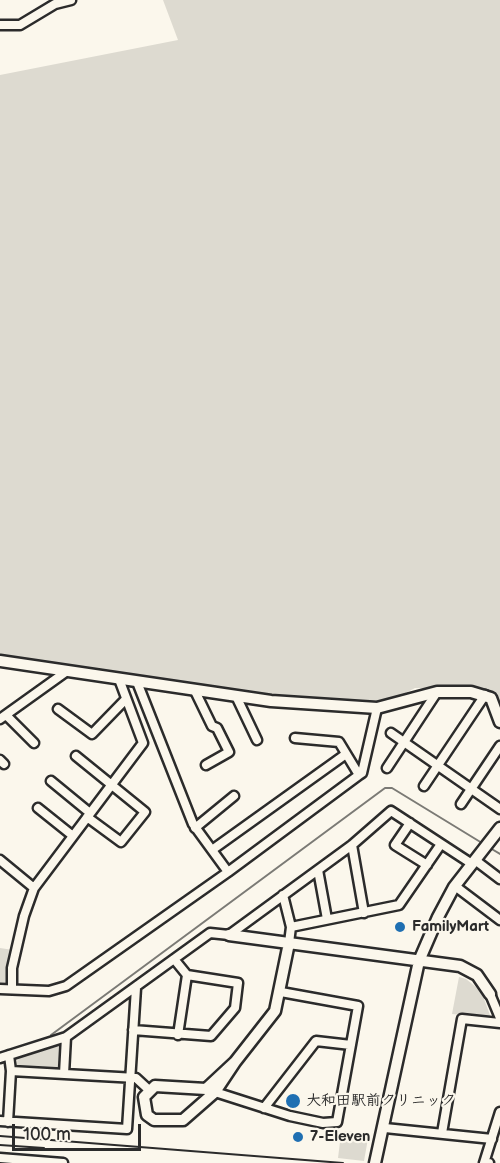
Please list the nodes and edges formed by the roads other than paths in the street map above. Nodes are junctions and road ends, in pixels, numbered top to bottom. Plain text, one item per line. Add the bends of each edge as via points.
1 (71, 0) edge
2 (0, 25) edge
3 (0, 661) edge
4 (67, 671) junction
5 (119, 679) junction
6 (137, 682) junction
7 (195, 691) junction
8 (436, 692) junction
9 (485, 695) junction
10 (236, 696) junction
11 (126, 699) junction
12 (377, 708) junction
13 (58, 709) dead end
14 (2, 718) edge
15 (500, 722) edge
16 (390, 733) dead end
17 (295, 738) dead end
18 (257, 740) dead end
19 (34, 742) dead end
20 (404, 742) junction
21 (500, 746) edge
22 (346, 754) junction
23 (76, 756) dead end
24 (206, 765) dead end
25 (438, 765) junction
26 (387, 768) dead end
27 (359, 775) junction
28 (51, 781) dead end
29 (110, 785) junction
30 (424, 786) dead end
31 (471, 789) junction
32 (234, 796) dead end
33 (461, 804) dead end
34 (38, 808) dead end
35 (500, 808) edge
36 (88, 815) junction
37 (410, 824) junction
38 (195, 828) junction
39 (499, 832) edge
40 (73, 836) junction
41 (441, 844) junction
42 (352, 845) junction
43 (212, 850) junction
44 (0, 860) edge
45 (473, 862) junction
46 (427, 866) junction
47 (318, 870) junction
48 (228, 872) junction
49 (500, 879) edge
50 (455, 886) junction
51 (34, 888) junction
52 (283, 895) junction
53 (364, 912) junction
54 (327, 919) junction
55 (500, 920) edge
56 (291, 927) junction
57 (229, 935) junction
58 (289, 944) junction
59 (174, 959) junction
60 (419, 961) junction
61 (187, 975) junction
62 (136, 988) junction
63 (0, 989) edge
64 (12, 989) junction
65 (281, 992) junction
66 (490, 994) joint
67 (500, 1020) edge
68 (133, 1030) junction
69 (178, 1035) junction
70 (66, 1037) junction
71 (351, 1045) junction
72 (4, 1057) edge
73 (235, 1062) junction
74 (11, 1071) junction
75 (64, 1074) junction
76 (130, 1077) junction
77 (149, 1090) junction
78 (215, 1092) junction
79 (264, 1108) junction
80 (500, 1112) edge
81 (4, 1121) edge
82 (385, 1128) junction
83 (442, 1133) junction
84 (492, 1139) junction
85 (0, 1158) edge
86 (63, 1163) edge
87 (375, 1163) edge
88 (489, 1163) edge

1 - 2 street via 56,4 20,25
3 - 4 street
4 - 5 street
4 - 14 street
5 - 6 street
5 - 11 street
6 - 7 street
6 - 38 street
7 - 10 street
7 - 24 street via 229,752
8 - 9 street
8 - 12 street
8 - 20 street
9 - 15 street via 491,698
9 - 25 street
10 - 12 street
10 - 18 street
11 - 13 street via 92,734
11 - 29 street via 143,743
12 - 27 street
14 - 19 street
16 - 20 street
17 - 22 street via 339,742
20 - 25 street
20 - 26 street
21 - 31 street
22 - 27 street
22 - 43 street
23 - 29 street
25 - 30 street
25 - 31 street
27 - 48 street
28 - 36 street
29 - 36 street
29 - 36 street via 145,812 120,842
31 - 33 street
31 - 35 street
32 - 38 street
34 - 40 street
36 - 40 street
37 - 41 street
37 - 42 street via 391,811
37 - 46 street via 395,845
38 - 43 street
39 - 45 street
40 - 51 street
41 - 45 street
41 - 46 street
42 - 47 street
42 - 53 street
43 - 48 street
44 - 51 street
45 - 49 street
45 - 50 street
46 - 53 street via 399,905
47 - 52 street
47 - 54 street
48 - 64 street via 66,986 49,991
50 - 55 street
50 - 60 street
51 - 64 street via 12,968
52 - 56 street
52 - 57 street
53 - 54 street
54 - 56 street
56 - 58 street
57 - 58 street
57 - 59 street via 210,933
58 - 60 street
58 - 65 street
59 - 61 street
59 - 62 street
60 - 66 street via 465,967 477,975
60 - 82 street
61 - 69 street
61 - 69 street via 238,983 235,1008 211,1036
62 - 68 street
62 - 70 street
63 - 64 street
65 - 71 street via 358,1006
65 - 73 street via 268,1023
66 - 67 street
67 - 83 street via 462,1018
68 - 69 street
68 - 76 street
70 - 72 street
70 - 75 street
71 - 79 street via 316,1041
71 - 79 street via 335,1124
72 - 74 street
73 - 77 street via 206,1089 155,1086
73 - 78 street
74 - 75 street
74 - 81 street
75 - 76 street
76 - 77 street
76 - 81 street via 127,1129
77 - 78 street via 144,1097 147,1115 154,1120 176,1122
78 - 79 street
80 - 84 street
82 - 83 street
82 - 87 street
83 - 84 street
84 - 88 street via 484,1163
85 - 86 street

